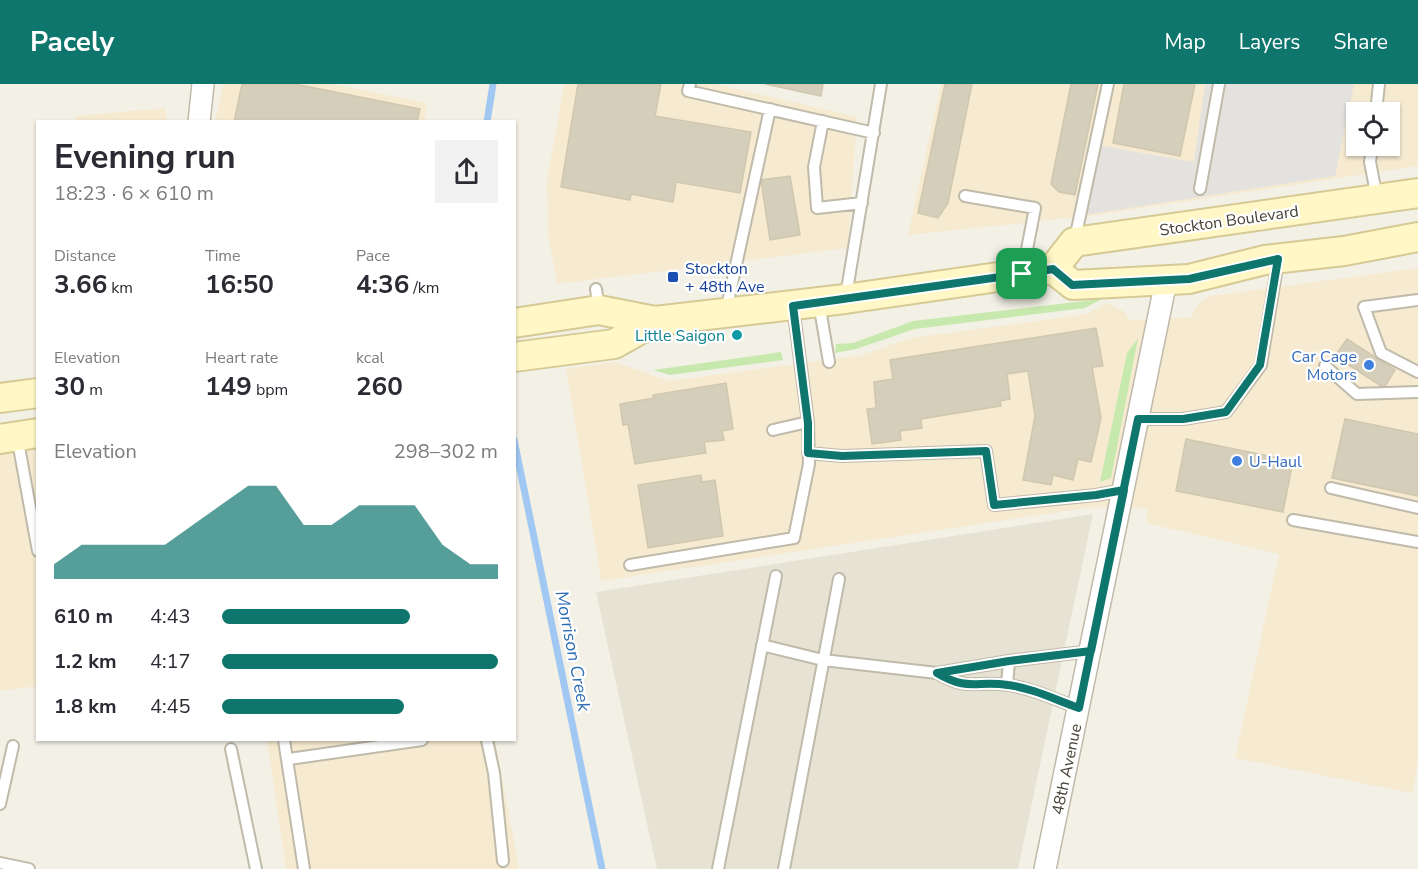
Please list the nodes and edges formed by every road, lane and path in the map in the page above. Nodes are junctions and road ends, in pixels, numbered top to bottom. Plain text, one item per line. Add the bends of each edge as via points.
1 (203, 84) edge
2 (690, 84) edge
3 (881, 84) edge
4 (1108, 84) edge
5 (1219, 84) edge
6 (1379, 84) edge
7 (1377, 102) edge
8 (770, 109) junction
9 (199, 120) edge
10 (823, 122) junction
11 (874, 133) junction
12 (1371, 156) edge
13 (1200, 189) dead end
14 (1418, 193) edge
15 (965, 196) dead end
16 (1377, 198) junction
17 (862, 203) junction
18 (1418, 237) edge
19 (1074, 242) junction
20 (1344, 251) junction
21 (1418, 255) edge
22 (1278, 259) junction
23 (1053, 269) junction
24 (1022, 274) junction
25 (1167, 281) junction
26 (1418, 300) edge
27 (819, 302) junction
28 (726, 312) junction
29 (655, 321) junction
30 (523, 322) edge
31 (526, 356) edge
32 (829, 362) dead end
33 (1325, 366) dead end
34 (1418, 372) edge
35 (1418, 392) edge
36 (36, 393) edge
37 (0, 399) edge
38 (1138, 419) junction
39 (808, 423) junction
40 (773, 430) dead end
41 (18, 436) edge
42 (808, 453) junction
43 (1331, 488) dead end
44 (1124, 490) junction
45 (1418, 508) edge
46 (1293, 520) dead end
47 (36, 540) edge
48 (1418, 542) edge
49 (630, 565) dead end
50 (776, 576) dead end
51 (839, 579) dead end
52 (762, 645) junction
53 (1091, 651) junction
54 (823, 660) junction
55 (1009, 661) junction
56 (937, 673) junction
57 (1007, 685) junction
58 (1079, 708) junction
59 (284, 741) edge
60 (416, 741) edge
61 (487, 741) edge
62 (13, 746) dead end
63 (231, 749) dead end
64 (289, 759) junction
65 (0, 804) edge
66 (503, 861) dead end
67 (0, 863) edge
68 (28, 869) edge
69 (256, 869) edge
70 (304, 869) edge
71 (718, 869) edge
72 (784, 869) edge
73 (1045, 869) edge

1 - 9 street
2 - 8 lane via 688,91
3 - 11 lane
4 - 19 lane
5 - 13 lane
6 - 7 lane
8 - 10 lane
8 - 28 lane
10 - 11 lane
10 - 17 lane via 814,167 817,208
11 - 17 lane
12 - 16 lane
14 - 16 main road, Stockton Boulevard
15 - 24 lane via 1035,208
16 - 19 main road, Stockton Boulevard
17 - 27 lane
18 - 20 main road
19 - 23 main road
20 - 21 main road via 1371,261
20 - 22 main road
22 - 25 main road
22 - 38 lane via 1260,365 1226,412 1183,419
23 - 24 main road
23 - 25 main road via 1072,285
24 - 27 main road
25 - 38 street, 48th Avenue
26 - 34 lane via 1364,308 1381,353
27 - 28 main road
27 - 32 lane
27 - 39 lane
28 - 29 main road
29 - 30 main road via 598,299
29 - 31 main road via 614,344
33 - 35 lane via 1357,394
36 - 37 main road
38 - 44 street, 48th Avenue
39 - 40 lane
39 - 42 lane
41 - 47 lane
42 - 44 lane via 842,456 986,451 994,505
42 - 49 lane via 794,538
43 - 45 lane
44 - 53 street, 48th Avenue
46 - 48 lane
50 - 52 lane
51 - 54 lane
52 - 54 lane
52 - 71 lane
53 - 55 lane
53 - 58 street, 48th Avenue
54 - 56 lane
54 - 72 lane
55 - 56 lane
55 - 57 lane
56 - 57 lane via 955,684
57 - 58 lane
58 - 73 street, 48th Avenue
59 - 64 lane
60 - 64 lane
61 - 66 lane
62 - 65 lane
63 - 69 lane
64 - 70 lane
67 - 68 lane

